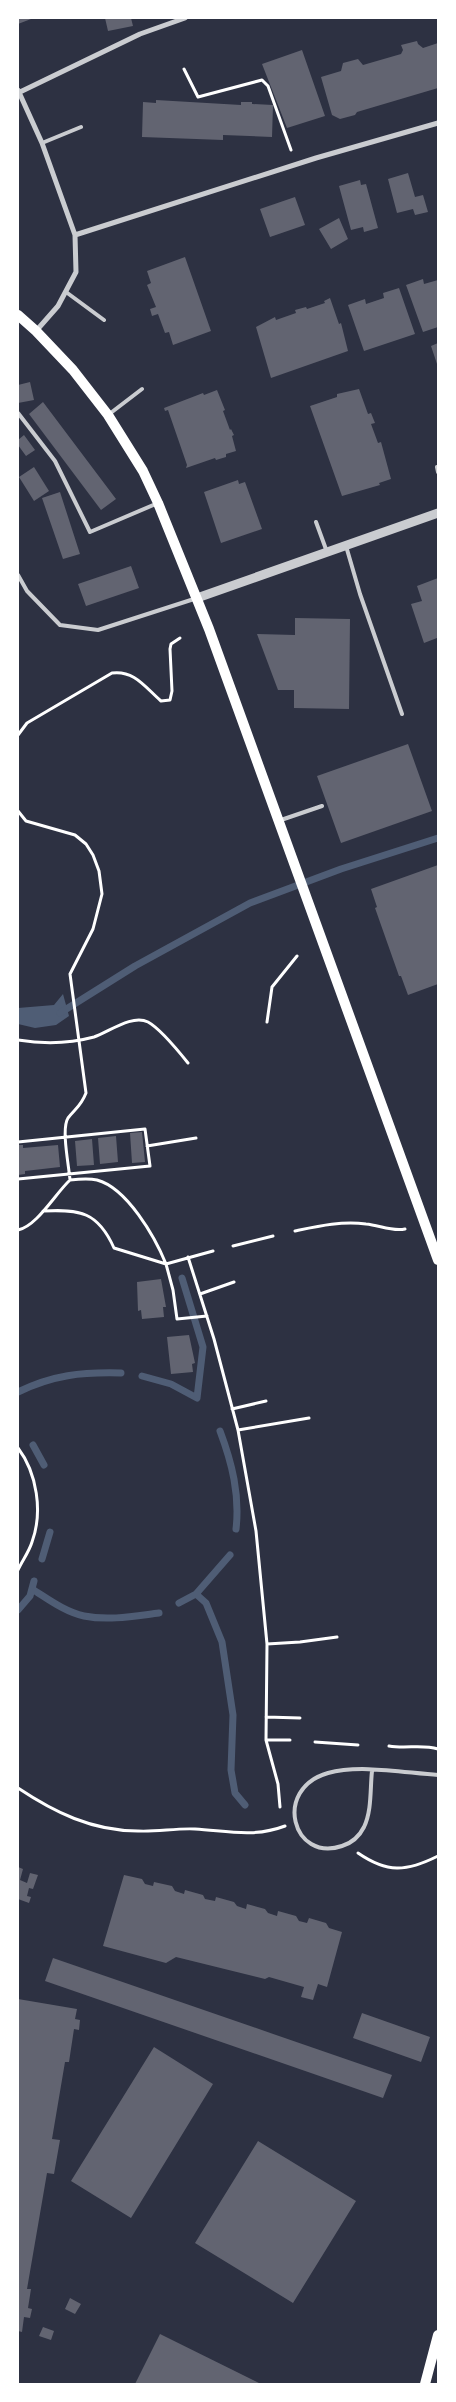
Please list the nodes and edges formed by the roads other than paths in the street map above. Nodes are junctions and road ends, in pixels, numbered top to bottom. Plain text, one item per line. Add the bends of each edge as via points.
1 (185, 18) edge
2 (19, 91) edge
3 (438, 123) edge
4 (81, 127) dead end
5 (42, 143) junction
6 (75, 235) junction
7 (66, 292) junction
8 (18, 315) edge
9 (104, 320) dead end
10 (36, 331) junction
11 (142, 389) dead end
12 (18, 412) edge
13 (108, 415) junction
14 (158, 503) junction
15 (438, 513) edge
16 (316, 522) dead end
17 (346, 546) junction
18 (327, 552) junction
19 (18, 575) edge
20 (197, 598) junction
21 (402, 714) dead end
22 (322, 806) dead end
23 (278, 820) junction
24 (438, 1260) edge
25 (372, 1771) junction
26 (438, 1774) edge
27 (438, 2336) edge
28 (425, 2384) edge

1 - 2 street via 140,34
2 - 5 street
3 - 6 street via 316,158
4 - 5 lane
5 - 6 street
6 - 7 street via 76,272
7 - 9 lane
7 - 10 street
8 - 10 main road
10 - 13 main road via 73,370
11 - 13 lane
12 - 14 lane via 55,461 90,532
13 - 14 main road via 143,471
14 - 20 main road
15 - 17 street
16 - 18 lane
17 - 18 street
17 - 21 lane
18 - 20 street
19 - 20 lane via 27,591 60,625 98,630
20 - 23 main road
22 - 23 lane
23 - 24 main road
25 - 25 lane via 338,1771 317,1778 298,1794 294,1822 309,1843 322,1849 332,1849 355,1840 368,1817
25 - 26 lane
27 - 28 main road

